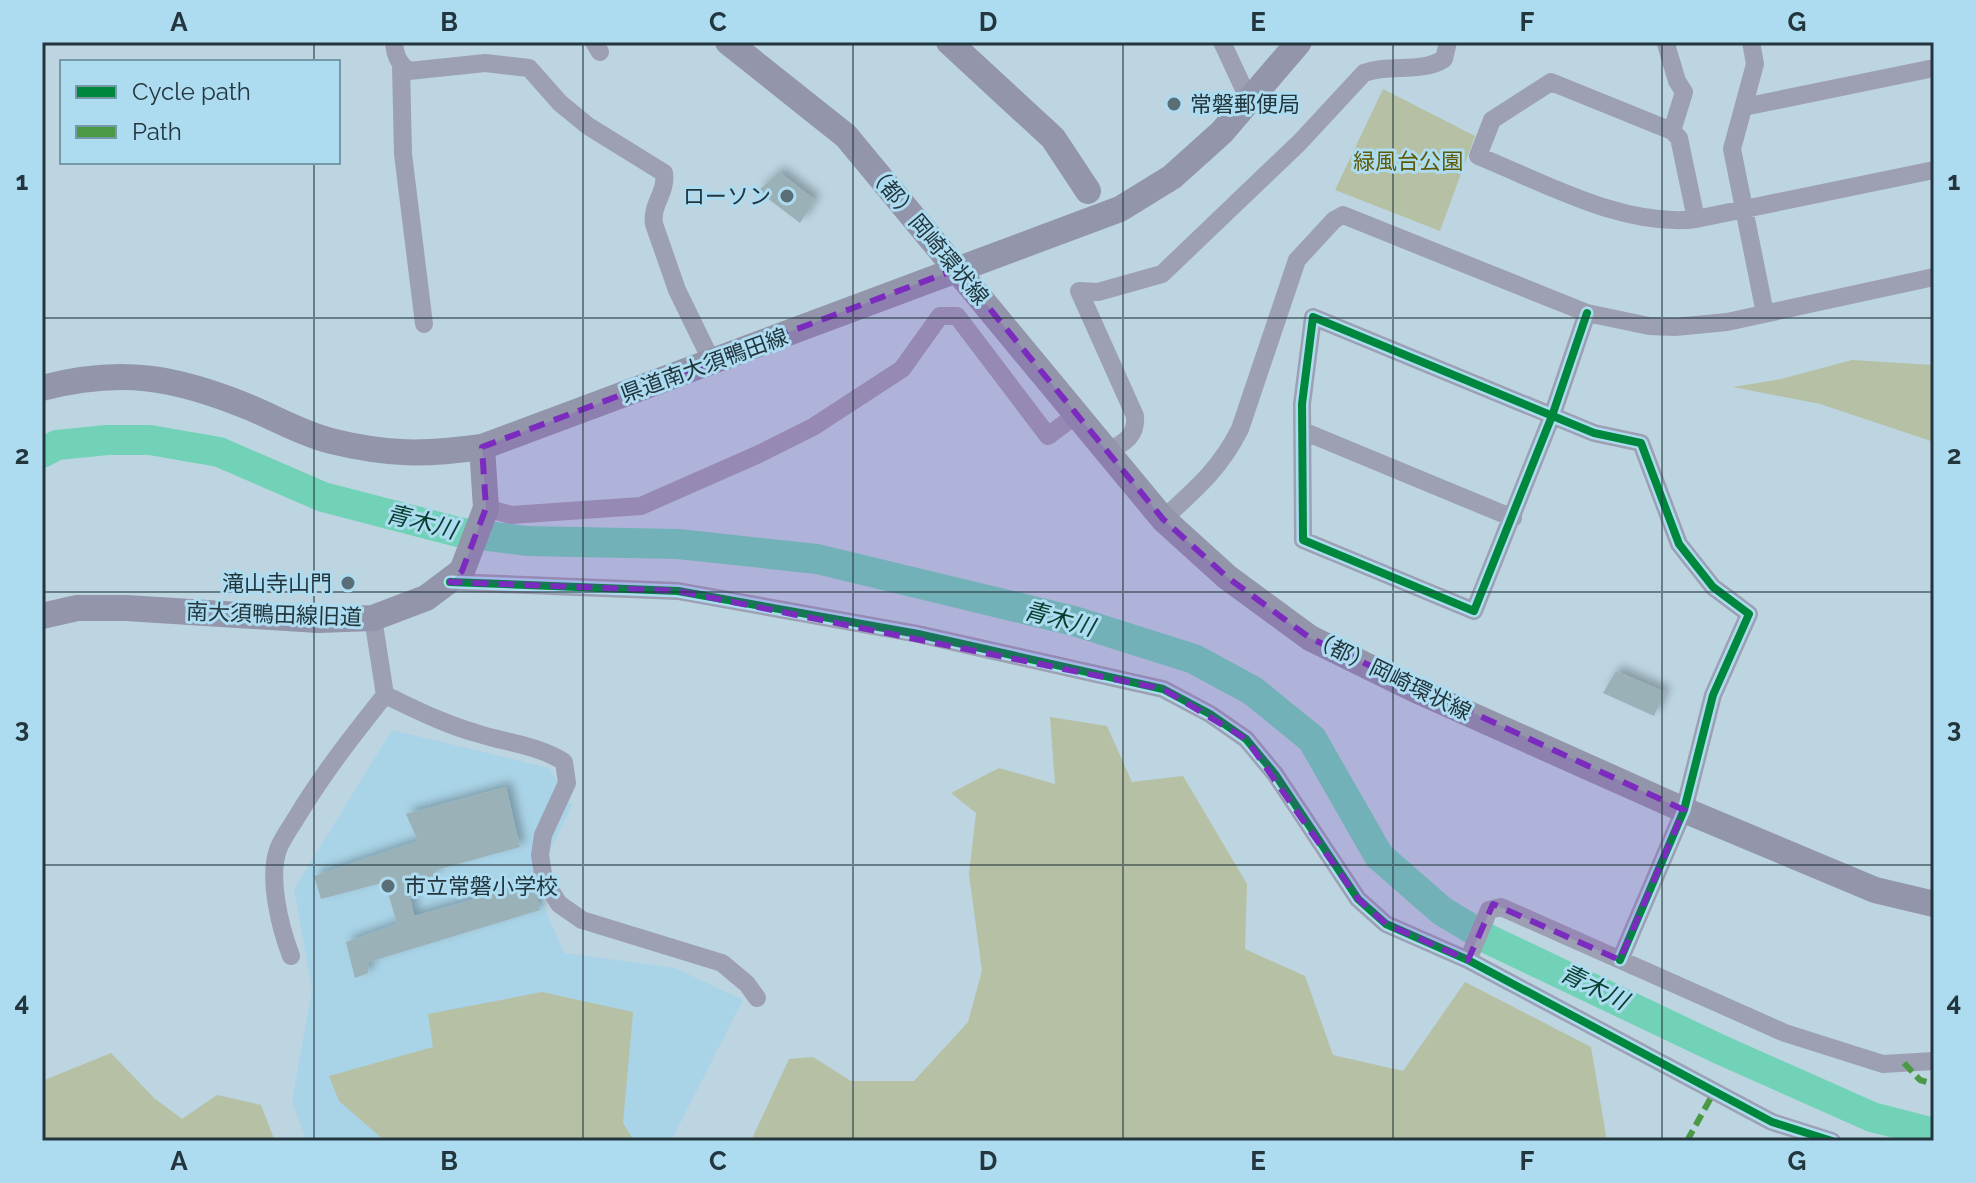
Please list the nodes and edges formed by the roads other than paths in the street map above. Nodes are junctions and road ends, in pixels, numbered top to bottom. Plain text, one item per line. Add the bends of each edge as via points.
1 (394, 42) edge
2 (728, 42) edge
3 (949, 42) edge
4 (1222, 42) edge
5 (1299, 42) edge
6 (1448, 42) edge
7 (1668, 42) edge
8 (1751, 42) edge
9 (401, 65) junction
10 (1934, 68) edge
11 (1249, 100) junction
12 (1744, 107) junction
13 (1672, 131) junction
14 (1934, 170) edge
15 (1088, 191) dead end
16 (1743, 209) junction
17 (1696, 219) junction
18 (957, 269) junction
19 (1934, 277) edge
20 (1587, 313) junction
21 (1765, 313) junction
22 (424, 324) dead end
23 (712, 362) junction
24 (42, 388) edge
25 (1076, 415) junction
26 (1552, 416) junction
27 (1303, 431) junction
28 (482, 447) junction
29 (1106, 453) junction
30 (483, 513) junction
31 (1513, 518) junction
32 (1163, 519) junction
33 (456, 576) junction
34 (42, 616) edge
35 (373, 618) junction
36 (385, 695) junction
37 (1684, 810) junction
38 (1934, 904) edge
39 (291, 956) dead end
40 (1470, 957) junction
41 (1620, 960) junction
42 (757, 998) dead end
43 (1934, 1061) edge
44 (1832, 1141) edge

1 - 9 street
2 - 18 street, （都）岡崎環状線 via 846,136
3 - 15 street via 1053,138
4 - 11 street
5 - 11 street, 県道南大須鴨田線
6 - 29 street via 1444,59 1431,67 1364,73 1162,274 1098,292 1079,291 1134,408 1136,427 1131,436
7 - 13 street via 1684,92
8 - 12 street via 1755,64
9 - 22 street via 403,154
9 - 23 street via 409,71 485,63 529,68 588,126 664,173 664,192 652,213 654,224 677,290
10 - 12 street
11 - 18 street, 県道南大須鴨田線 via 1172,177 1120,209
12 - 16 street via 1732,149
13 - 17 street via 1679,138
13 - 17 street via 1551,82 1492,120 1478,156 1622,214 1671,222
14 - 16 street
16 - 17 street
16 - 21 street
18 - 23 street, 県道南大須鴨田線
18 - 25 street, （都）岡崎環状線
19 - 21 street
20 - 21 street via 1675,327
20 - 26 street
20 - 32 street via 1343,215 1297,260 1229,452 1212,475
23 - 28 street, 県道南大須鴨田線
24 - 28 street, 県道南大須鴨田線 via 81,378 130,376 183,385 327,440 383,452 429,454
25 - 29 street, （都）岡崎環状線
25 - 30 street via 1048,436 957,316 940,316 902,369 813,427 641,506
26 - 27 street via 1313,317
26 - 31 street
26 - 37 street via 1594,433 1641,443 1679,544 1713,587 1749,614 1713,695
27 - 31 street
27 - 31 street via 1303,540 1345,558 1474,611
28 - 30 street
29 - 32 street, （都）岡崎環状線
30 - 33 street
32 - 37 street, （都）岡崎環状線 via 1227,577 1310,638
33 - 35 street, 南大須鴨田線旧道 via 426,598
33 - 40 street via 678,591 918,634 1163,689 1246,739 1358,899 1386,924
34 - 35 street, 南大須鴨田線旧道 via 77,608 126,608 318,620
35 - 36 street
36 - 39 street via 320,778 278,849 276,898
36 - 42 street via 434,719 549,752 564,762 567,783 543,835 540,855 544,880 559,904 582,920 722,963
37 - 38 street, （都）岡崎環状線 via 1875,890
37 - 41 street
40 - 41 street via 1489,910 1501,907
40 - 44 street via 1772,1122
41 - 43 street via 1785,1033 1883,1064

